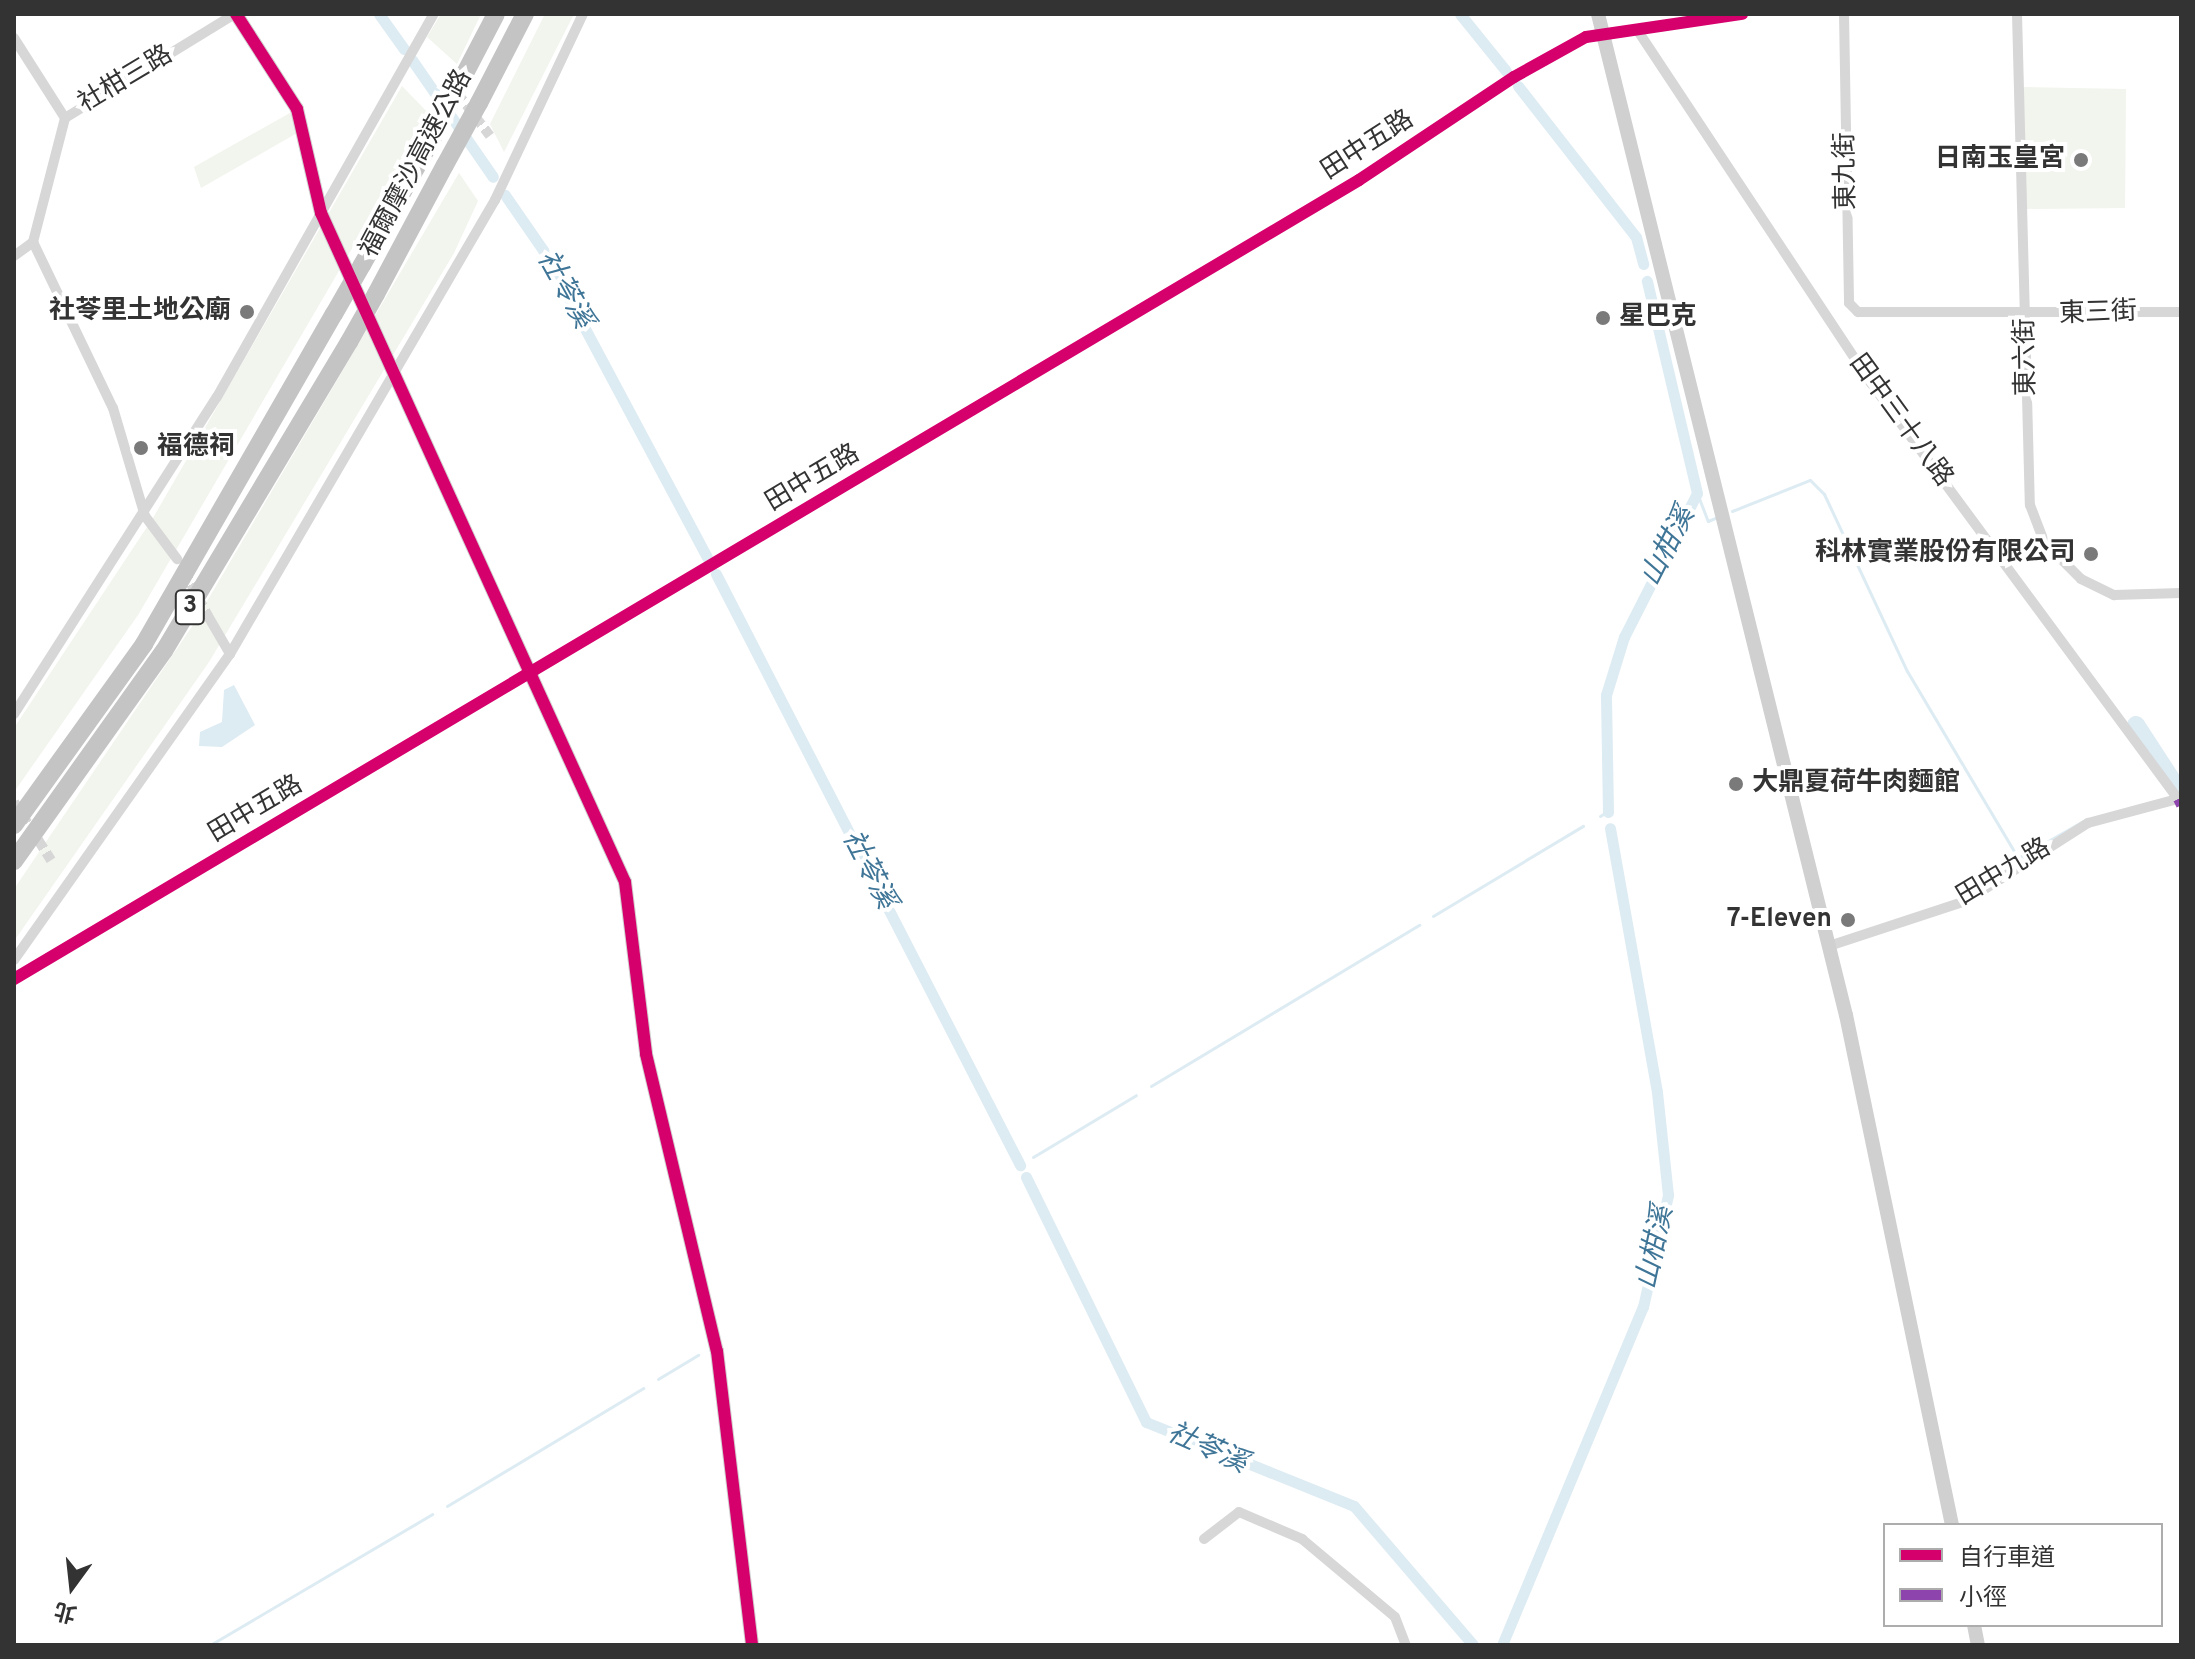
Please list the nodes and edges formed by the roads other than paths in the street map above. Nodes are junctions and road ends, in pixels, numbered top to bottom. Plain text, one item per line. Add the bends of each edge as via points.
1 (236, 14) edge
2 (434, 14) edge
3 (496, 14) edge
4 (525, 14) edge
5 (583, 14) edge
6 (1598, 14) edge
7 (1742, 14) edge
8 (1844, 14) edge
9 (2017, 14) edge
10 (1638, 31) junction
11 (1606, 33) junction
12 (14, 38) edge
13 (65, 118) junction
14 (321, 213) junction
15 (33, 242) junction
16 (14, 256) edge
17 (2181, 312) edge
18 (1870, 316) joint
19 (2026, 316) junction
20 (395, 379) junction
21 (145, 516) junction
22 (177, 559) tunnel mouth
23 (2181, 593) edge
24 (208, 616) tunnel mouth
25 (230, 654) junction
26 (534, 669) junction
27 (14, 714) edge
28 (2180, 799) edge
29 (14, 825) edge
30 (14, 861) edge
31 (1829, 946) junction
32 (14, 960) edge
33 (14, 979) edge
34 (1952, 1523) edge
35 (1204, 1539) dead end
36 (752, 1645) edge
37 (1406, 1645) edge

1 - 13 street, 社柑三路
1 - 14 street via 297,109
2 - 14 street
3 - 29 highway, 福爾摩沙高速公路 / 3, bridge via 362,265 144,644
4 - 30 highway, 福爾摩沙高速公路 / 3, bridge via 349,342 164,651
5 - 20 street via 495,200
6 - 11 street
7 - 10 street, 田中五路
8 - 18 street, 東九街 via 1849,303
9 - 19 street, 東六街
10 - 11 street, 田中五路
10 - 28 street, 田中三十八路 via 1871,383
11 - 26 street, 田中五路 via 1482,95 1359,180
11 - 31 street
12 - 13 street
13 - 15 street, 社柑三路
14 - 20 street
14 - 21 street
15 - 16 street
15 - 21 street via 113,408
17 - 19 street, 東三街
18 - 19 street, 東三街
19 - 23 street, 東六街 via 2030,505 2044,542 2081,579 2114,595
20 - 25 street
20 - 26 street via 466,542
21 - 22 street
21 - 27 street
24 - 25 street
25 - 32 street
26 - 33 street, 田中五路
26 - 36 street via 634,917 646,1054 717,1351
28 - 31 street, 田中九路 via 2088,823 1966,901
31 - 34 street
35 - 37 street via 1239,1512 1302,1539 1395,1617

